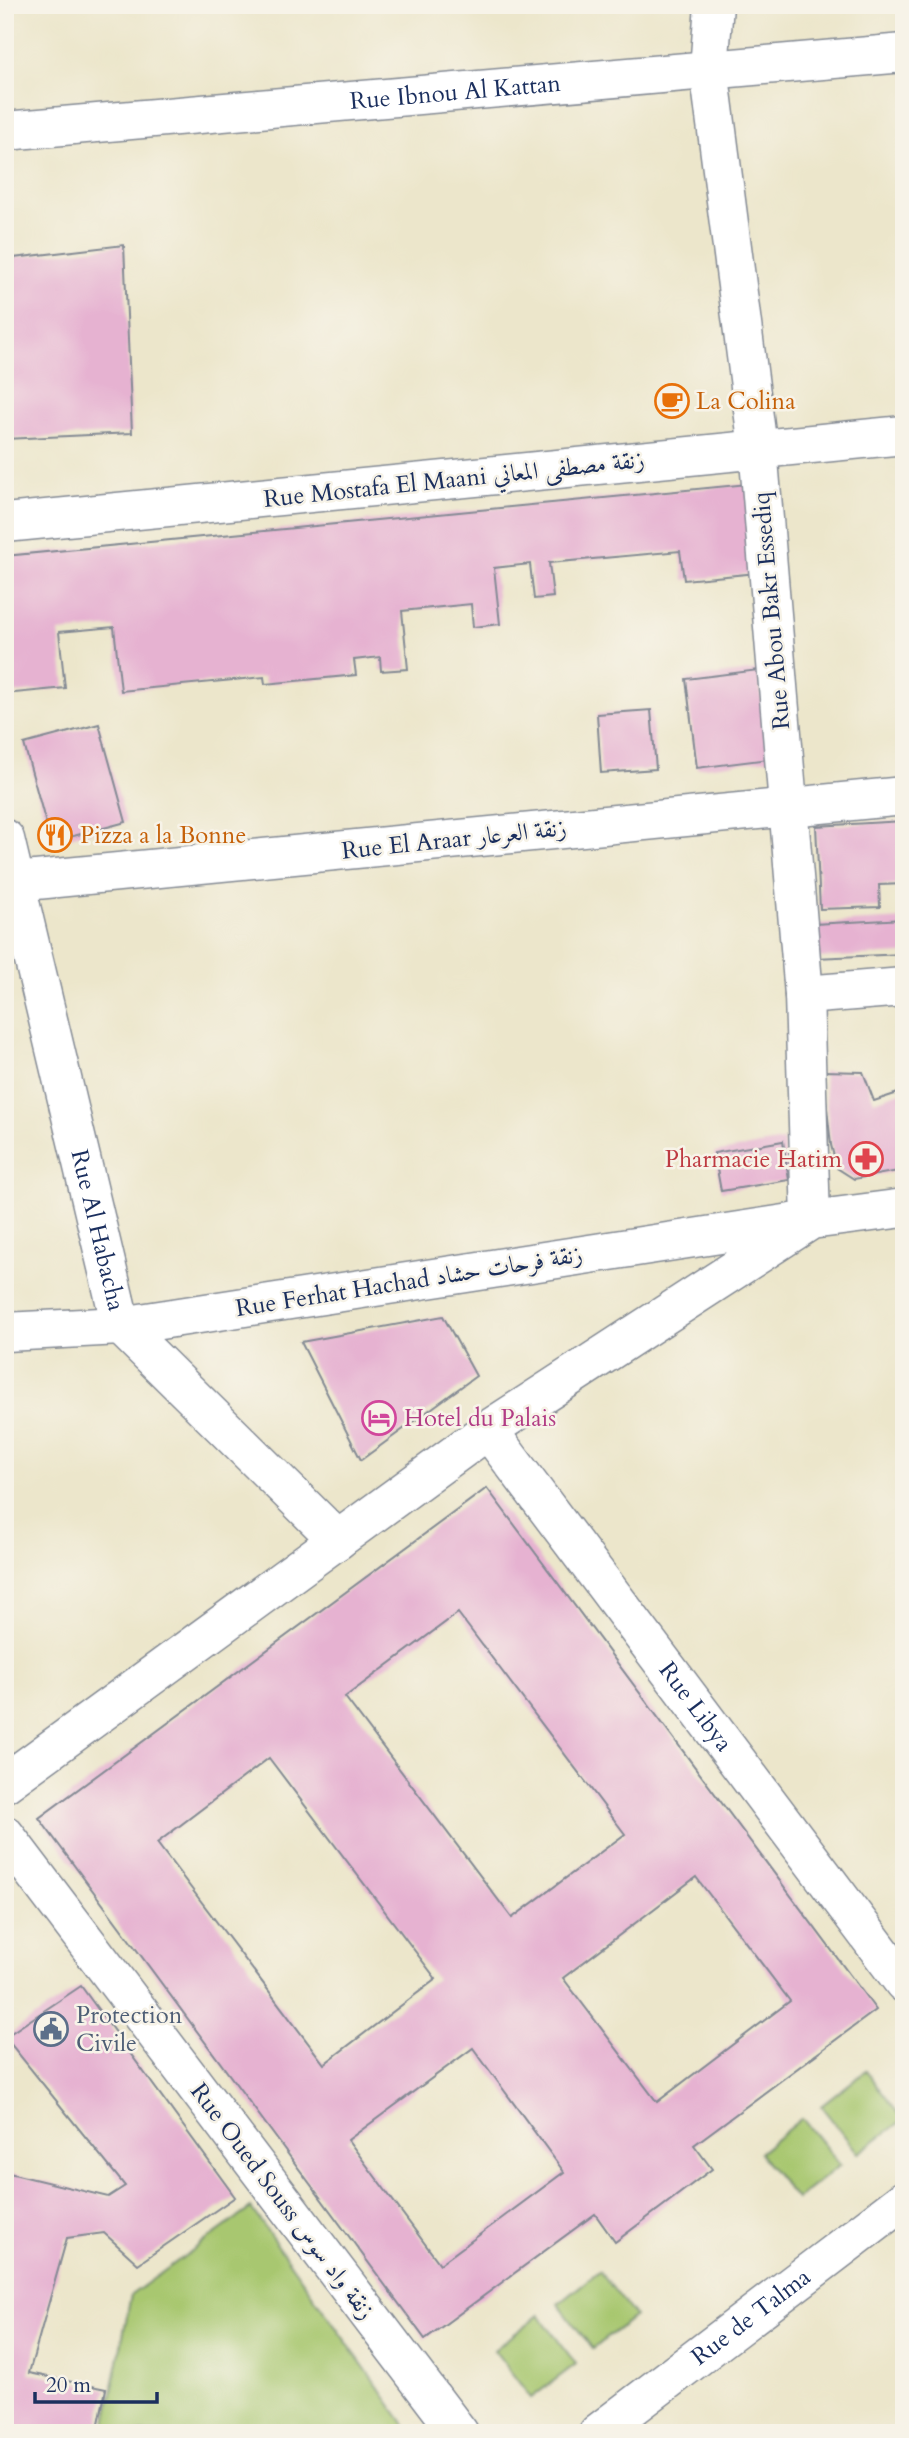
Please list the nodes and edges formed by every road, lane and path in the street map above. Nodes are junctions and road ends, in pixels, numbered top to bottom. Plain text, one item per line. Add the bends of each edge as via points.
1 (714, 5) edge
2 (904, 52) edge
3 (709, 69) junction
4 (5, 131) edge
5 (904, 435) edge
6 (758, 448) junction
7 (5, 523) edge
8 (904, 796) edge
9 (787, 806) junction
10 (5, 839) edge
11 (10, 883) edge
12 (904, 987) edge
13 (804, 995) junction
14 (904, 1208) edge
15 (811, 1220) junction
16 (121, 1326) junction
17 (5, 1332) edge
18 (488, 1430) junction
19 (338, 1540) junction
20 (5, 1783) edge
21 (5, 1835) edge
22 (904, 1983) edge
23 (904, 2200) edge
24 (459, 2433) edge
25 (598, 2433) edge

1 - 3 street, Rue Abou Bakr Essediq
2 - 3 street, Rue Ibnou Al Kattan
3 - 4 street, Rue Ibnou Al Kattan
3 - 6 street, Rue Abou Bakr Essediq
5 - 6 street, Rue Mostafa El Maani زنقة مصطفى المعاني
6 - 7 street, Rue Mostafa El Maani زنقة مصطفى المعاني
6 - 9 street, Rue Abou Bakr Essediq
8 - 9 street, Rue El Araar زنقة العرعار
9 - 11 street, Rue El Araar زنقة العرعار
9 - 13 street, Rue Abou Bakr Essediq
10 - 11 street, Rue Al Habacha
11 - 16 street, Rue Al Habacha
12 - 13 street
13 - 15 street, Rue Abou Bakr Essediq
14 - 15 street, Rue Ferhat Hachad زنقة فرحات حشاد
15 - 16 street, Rue Ferhat Hachad زنقة فرحات حشاد
15 - 18 street
16 - 17 street, Rue Ferhat Hachad زنقة فرحات حشاد
16 - 19 street, Rue Al Habacha
18 - 19 street
18 - 22 street, Rue Libya
19 - 20 street
21 - 24 street, Rue Oued Souss زنقة واد سوس
23 - 25 street, Rue de Talma

